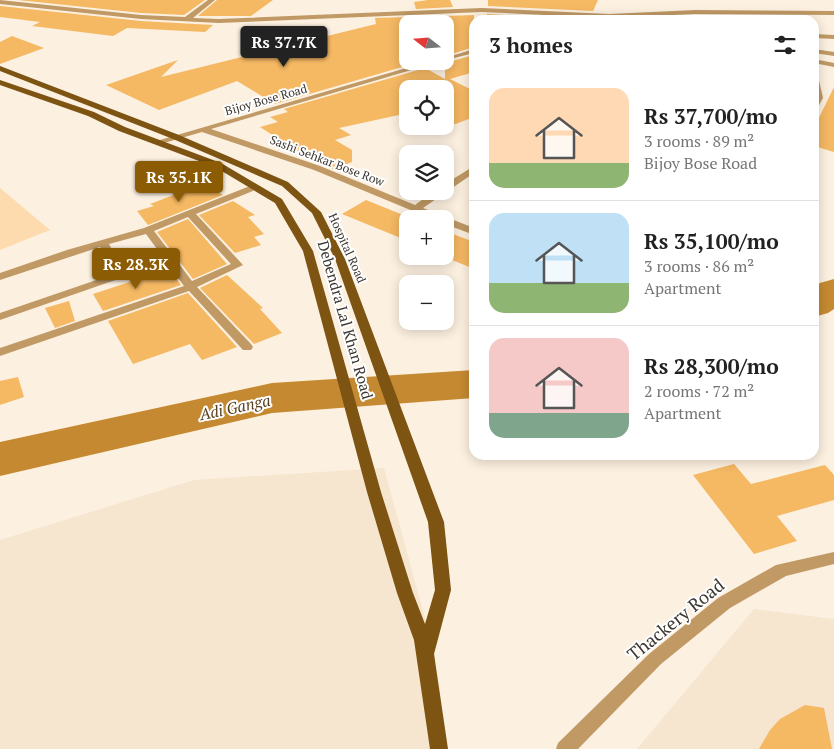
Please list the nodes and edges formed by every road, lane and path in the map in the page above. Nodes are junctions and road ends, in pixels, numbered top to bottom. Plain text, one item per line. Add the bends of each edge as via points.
1 (212, 0) edge
2 (0, 2) edge
3 (482, 7) junction
4 (766, 11) junction
5 (834, 12) edge
6 (649, 14) joint
7 (489, 15) edge
8 (550, 15) edge
9 (640, 15) edge
10 (768, 15) edge
11 (187, 19) junction
12 (819, 36) edge
13 (834, 37) edge
14 (469, 52) edge
15 (819, 52) edge
16 (834, 54) edge
17 (454, 57) edge
18 (819, 62) edge
19 (834, 65) edge
20 (0, 68) edge
21 (408, 70) edge
22 (0, 82) edge
23 (203, 129) junction
24 (176, 137) junction
25 (157, 142) junction
26 (469, 172) edge
27 (454, 182) edge
28 (255, 187) junction
29 (428, 200) edge
30 (415, 209) joint
31 (189, 213) junction
32 (454, 224) edge
33 (148, 230) junction
34 (469, 230) edge
35 (103, 243) junction
36 (0, 277) edge
37 (190, 287) junction
38 (0, 317) edge
39 (247, 347) dead end
40 (0, 352) edge
41 (834, 558) edge
42 (425, 654) junction
43 (439, 749) edge
44 (565, 749) edge

1 - 11 street
2 - 11 street
3 - 7 street
3 - 8 street
3 - 11 street via 308,19
4 - 5 street
4 - 6 street via 694,9
4 - 10 street
6 - 9 street
12 - 13 street
14 - 17 street
15 - 16 street
18 - 19 street
20 - 24 main road, Hospital Road
21 - 23 street, Bijoy Bose Road
22 - 25 main road, Debendra Lal Khan Road
23 - 24 street, Bijoy Bose Road
23 - 30 street, Sashi Sehkar Bose Row via 317,168
24 - 25 street, Bijoy Bose Road
24 - 42 main road, Hospital Road via 285,184 316,212 340,259 436,522 443,590
25 - 28 main road, Debendra Lal Khan Road via 218,166
26 - 27 street
28 - 31 street
28 - 42 main road, Debendra Lal Khan Road via 280,202 308,251 374,492
29 - 30 street
31 - 33 street
31 - 37 street via 238,265
32 - 34 street
33 - 35 street
33 - 37 street
35 - 36 street
35 - 38 street via 120,275
37 - 39 street
37 - 40 street
41 - 44 street, Thackery Road via 782,570 724,603 655,660
42 - 43 main road, Debendra Lal Khan Road

